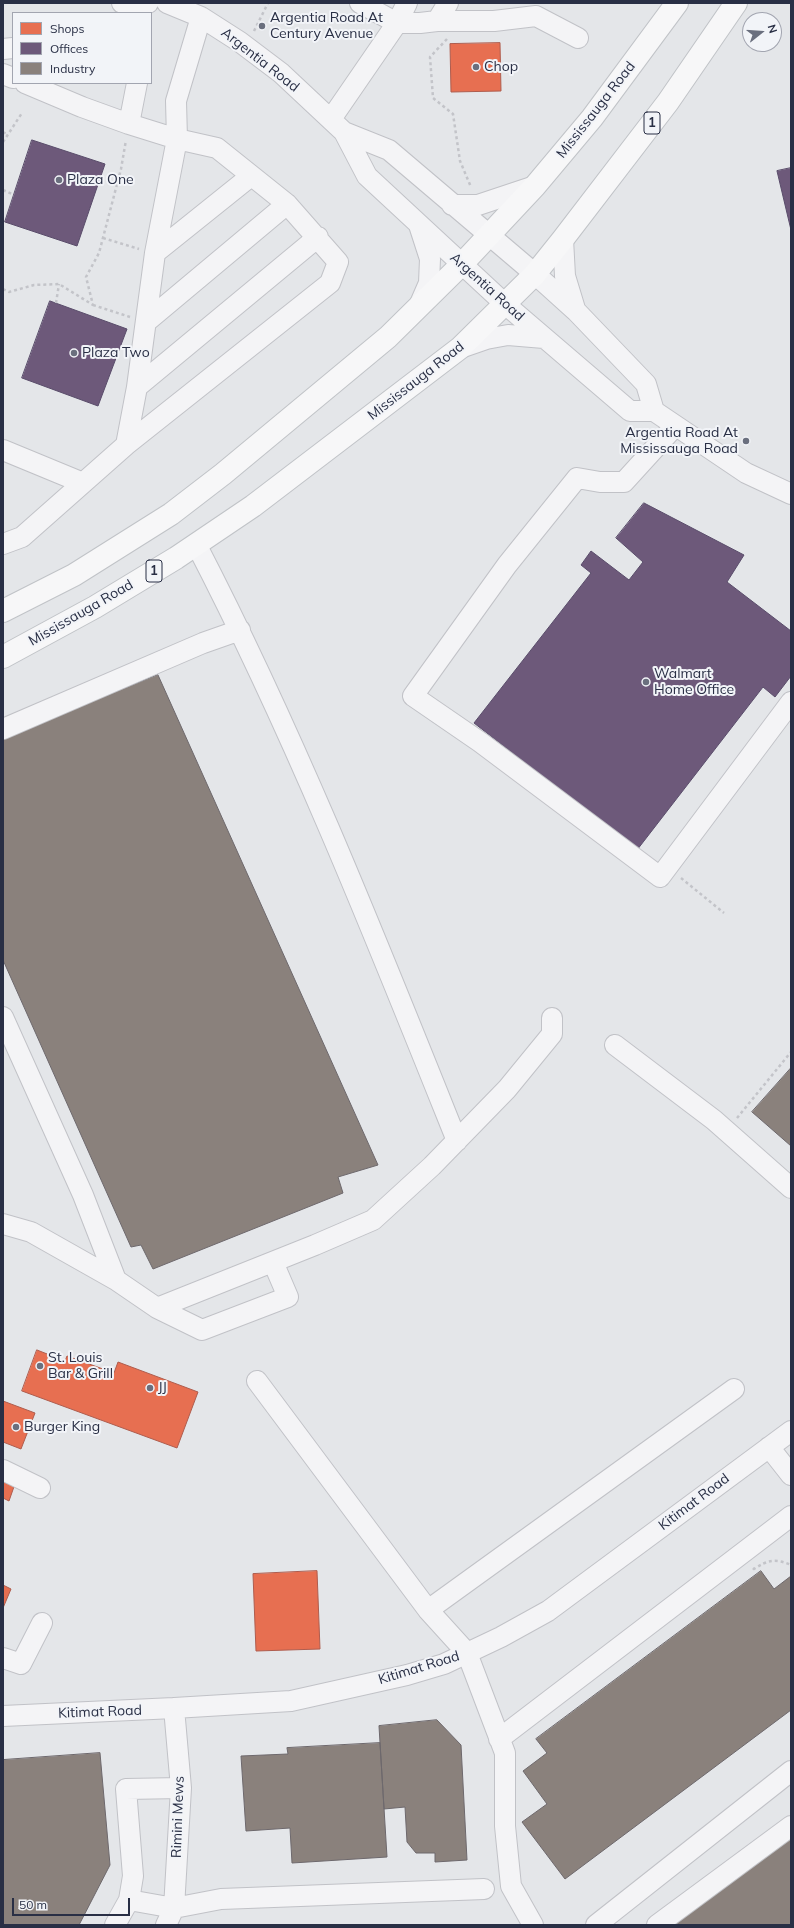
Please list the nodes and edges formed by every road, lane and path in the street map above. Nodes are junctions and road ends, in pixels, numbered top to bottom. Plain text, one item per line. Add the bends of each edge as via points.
1 (122, 3) edge
2 (148, 3) edge
3 (167, 3) edge
4 (268, 3) edge
5 (360, 3) edge
6 (407, 3) edge
7 (448, 3) edge
8 (677, 3) edge
9 (736, 3) edge
10 (201, 17) junction
11 (437, 21) junction
12 (462, 22) junction
13 (397, 23) junction
14 (578, 38) dead end
15 (246, 46) junction
16 (27, 84) edge
17 (137, 84) edge
18 (22, 113) dead end
19 (129, 124) junction
20 (338, 126) junction
21 (3, 132) edge
22 (8, 135) junction
23 (177, 139) junction
24 (3, 142) edge
25 (251, 176) junction
26 (535, 186) junction
27 (3, 190) edge
28 (14, 195) dead end
29 (287, 204) junction
30 (452, 205) junction
31 (478, 205) junction
32 (418, 224) junction
33 (489, 235) junction
34 (318, 237) junction
35 (103, 238) junction
36 (563, 239) junction
37 (155, 253) junction
38 (462, 264) junction
39 (535, 274) junction
40 (59, 284) junction
41 (3, 289) edge
42 (56, 303) dead end
43 (93, 304) junction
44 (506, 304) junction
45 (418, 308) junction
46 (576, 311) junction
47 (146, 322) junction
48 (544, 338) junction
49 (460, 348) junction
50 (137, 387) junction
51 (654, 411) junction
52 (675, 426) junction
53 (126, 446) junction
54 (3, 450) edge
55 (83, 483) junction
56 (791, 494) edge
57 (3, 530) edge
58 (22, 537) junction
59 (3, 544) edge
60 (196, 544) junction
61 (3, 611) edge
62 (240, 630) junction
63 (3, 657) edge
64 (791, 702) edge
65 (3, 729) edge
66 (668, 868) junction
67 (724, 913) dead end
68 (3, 1017) edge
69 (552, 1018) dead end
70 (615, 1045) dead end
71 (791, 1052) edge
72 (726, 1131) junction
73 (457, 1141) junction
74 (791, 1188) edge
75 (3, 1224) edge
76 (273, 1262) junction
77 (116, 1280) junction
78 (158, 1308) junction
79 (257, 1381) dead end
80 (734, 1389) dead end
81 (791, 1431) edge
82 (769, 1447) junction
83 (3, 1470) edge
84 (791, 1475) edge
85 (40, 1488) dead end
86 (791, 1516) edge
87 (742, 1553) junction
88 (791, 1565) edge
89 (428, 1610) junction
90 (42, 1623) dead end
91 (467, 1654) junction
92 (3, 1658) edge
93 (174, 1708) junction
94 (3, 1716) edge
95 (499, 1739) junction
96 (791, 1771) edge
97 (180, 1788) junction
98 (791, 1826) edge
99 (484, 1889) dead end
100 (128, 1900) junction
101 (170, 1917) edge
102 (115, 1925) edge
103 (533, 1925) edge
104 (596, 1925) edge
105 (657, 1925) edge

1 - 2 street via 140,7
3 - 10 street, Argentia Road
4 - 15 path
5 - 13 street
6 - 13 street
7 - 11 street
8 - 26 main road, Mississauga Road via 592,118
9 - 36 main road, Mississauga Road / 1 via 668,102
10 - 15 street, Argentia Road
10 - 23 street via 176,100
11 - 12 street
11 - 13 street
12 - 14 street via 536,16
12 - 31 path via 430,57 433,98 454,114 460,160
13 - 20 street
15 - 20 street, Argentia Road via 281,73
16 - 19 street
17 - 19 street
18 - 22 path
19 - 23 street
19 - 35 path via 121,169
20 - 30 street, Argentia Road via 389,150
20 - 32 street, Argentia Road via 367,176
21 - 22 path
22 - 24 path
23 - 25 street via 217,148
23 - 37 street
25 - 29 street
25 - 37 street
26 - 31 street
26 - 33 main road, Mississauga Road
27 - 28 path
29 - 34 street
29 - 47 street
30 - 31 street
30 - 33 street, Argentia Road
32 - 38 street, Argentia Road
32 - 45 street via 430,258 429,283
33 - 38 main road, Mississauga Road
33 - 39 street, Argentia Road
34 - 50 street
34 - 53 street via 338,262 330,283
35 - 37 path
35 - 43 path via 99,253 86,277
36 - 39 main road, Mississauga Road / 1
36 - 46 street via 565,276
37 - 47 street
38 - 44 street, Argentia Road
38 - 45 main road, Mississauga Road
39 - 44 main road, Mississauga Road / 1
39 - 46 street, Argentia Road
40 - 41 path via 34,285 9,292
40 - 42 path
40 - 43 path
43 - 47 path
44 - 48 street, Argentia Road
44 - 49 main road, Mississauga Road / 1
45 - 61 main road, Mississauga Road via 388,337 171,514 74,575
46 - 51 street, Argentia Road via 646,384
47 - 50 street
48 - 49 street via 508,335
48 - 51 street, Argentia Road via 630,411
49 - 60 main road, Mississauga Road / 1 via 259,502
50 - 53 street
51 - 52 street
52 - 56 street via 746,473
52 - 66 street via 624,482 600,482 578,478 476,606 413,696 480,742 660,877
53 - 55 street
54 - 55 street
55 - 58 street
57 - 58 street
58 - 59 street
60 - 62 street
60 - 63 main road, Mississauga Road / 1 via 96,607
62 - 65 street via 189,649
62 - 73 street via 337,846
64 - 66 street
66 - 67 path
68 - 77 street via 83,1195
69 - 73 street via 552,1034 507,1089
70 - 72 street
71 - 72 path
72 - 74 street
73 - 76 street via 373,1220
75 - 77 street via 31,1232
76 - 78 street
76 - 78 street via 288,1297 202,1330
77 - 78 street
79 - 89 street
80 - 89 street
81 - 82 street, Kitimat Road
82 - 84 street
82 - 91 street, Kitimat Road via 548,1612
83 - 85 street
86 - 87 street
87 - 88 path via 754,1569 766,1561 773,1560
87 - 95 street
89 - 91 street
90 - 92 street via 21,1664
91 - 93 street, Kitimat Road via 406,1675 291,1700
91 - 95 street
93 - 94 street, Kitimat Road
93 - 97 street, Rimini Mews
95 - 103 street via 505,1753 505,1826 511,1886
96 - 104 street
97 - 100 street via 126,1789 133,1876
97 - 101 street, Rimini Mews
98 - 105 street
99 - 101 street via 221,1899
100 - 101 street
100 - 102 street

